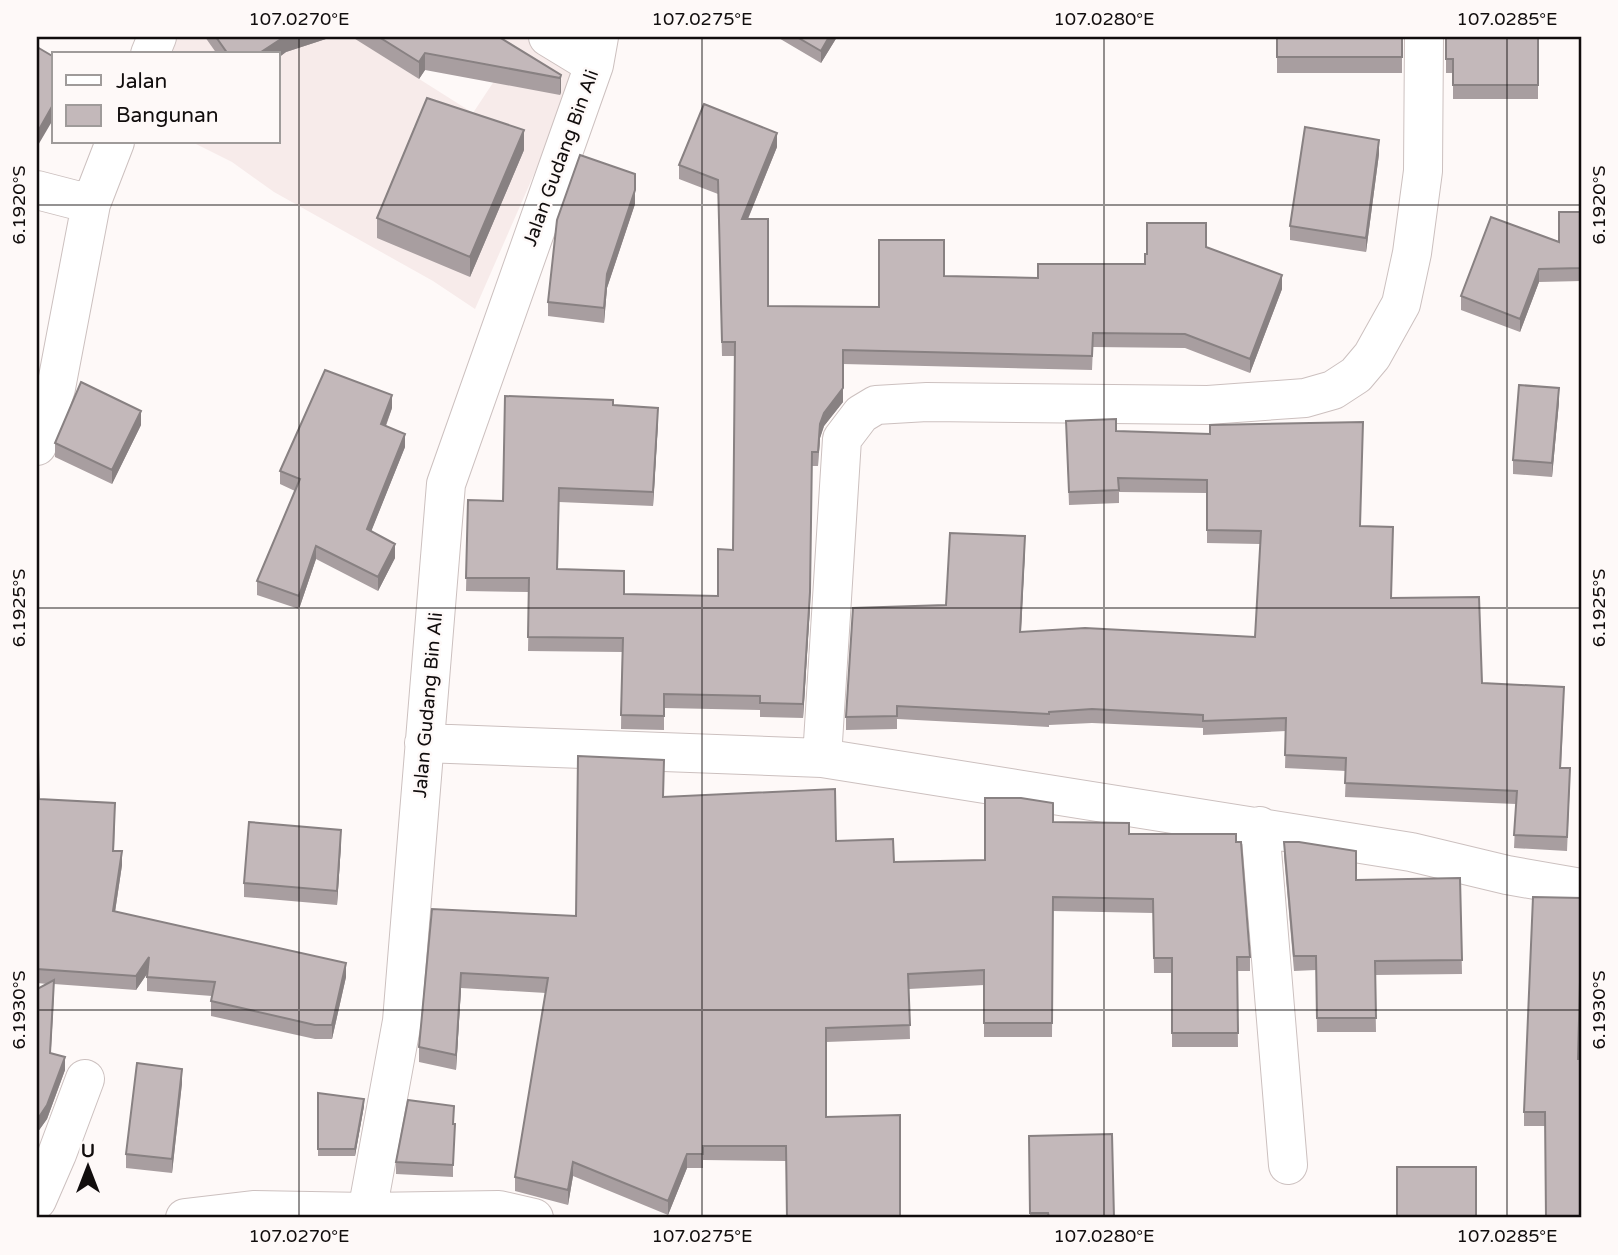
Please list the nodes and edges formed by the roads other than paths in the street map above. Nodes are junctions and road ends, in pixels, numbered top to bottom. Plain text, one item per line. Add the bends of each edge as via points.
1 (548, 37) edge
2 (1424, 37) edge
3 (597, 51) edge
4 (115, 144) edge
5 (37, 190) edge
6 (91, 204) junction
7 (37, 446) edge
8 (424, 743) junction
9 (822, 758) junction
10 (1260, 827) junction
11 (1581, 888) edge
12 (85, 1079) dead end
13 (1288, 1165) dead end
14 (37, 1200) edge
15 (368, 1215) edge
16 (185, 1218) edge
17 (534, 1218) edge

1 - 3 street
2 - 9 street via 1423,171 1412,253 1401,304 1373,356 1356,375 1333,390 1305,398 1208,405 876,405 850,426 842,439
3 - 8 street, Jalan Gudang Bin Ali via 446,484
4 - 6 street
5 - 6 street
6 - 7 street via 56,388
8 - 9 street
8 - 15 street, Jalan Gudang Bin Ali via 402,1021
9 - 10 street
10 - 11 street via 1411,852
10 - 13 street
12 - 14 street
15 - 16 street via 253,1210
15 - 17 street via 499,1210

